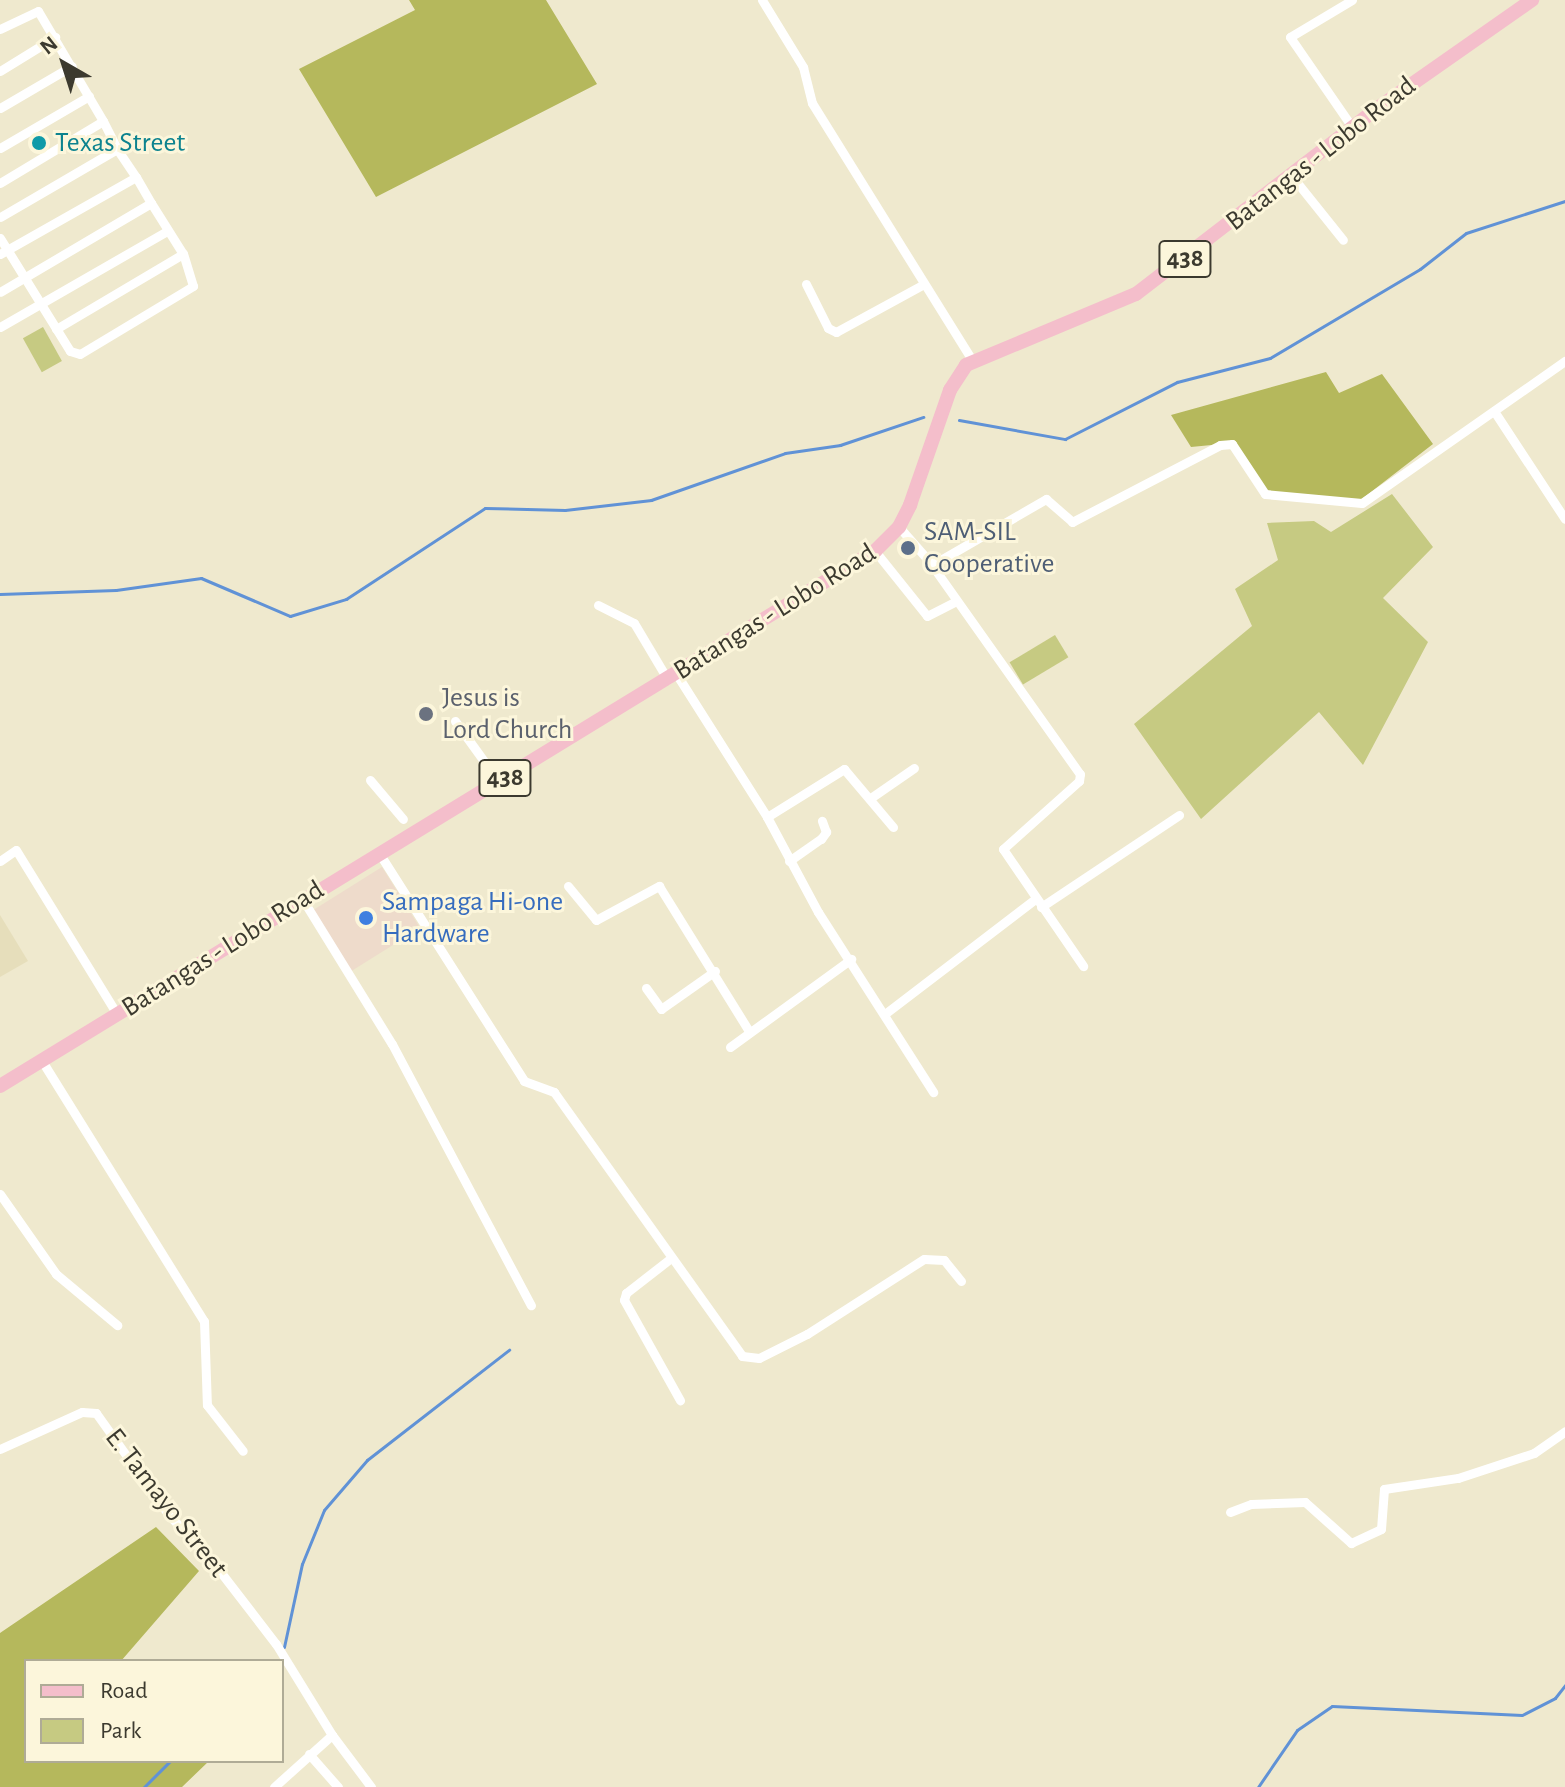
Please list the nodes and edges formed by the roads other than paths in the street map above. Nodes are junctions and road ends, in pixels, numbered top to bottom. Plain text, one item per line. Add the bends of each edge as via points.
1 (762, 0) edge
2 (1352, 0) edge
3 (1532, 0) edge
4 (0, 29) edge
5 (55, 37) junction
6 (72, 66) junction
7 (0, 71) edge
8 (89, 96) junction
9 (0, 108) edge
10 (103, 121) junction
11 (1352, 127) junction
12 (0, 148) edge
13 (117, 149) junction
14 (1291, 175) junction
15 (136, 177) junction
16 (0, 183) edge
17 (151, 203) junction
18 (0, 217) edge
19 (167, 231) junction
20 (0, 238) edge
21 (1343, 240) dead end
22 (4, 252) edge
23 (183, 254) junction
24 (25, 277) junction
25 (806, 284) dead end
26 (924, 284) junction
27 (0, 292) edge
28 (39, 304) junction
29 (0, 327) edge
30 (56, 329) junction
31 (972, 360) junction
32 (1565, 361) edge
33 (1494, 411) junction
34 (1565, 519) edge
35 (899, 527) junction
36 (875, 551) junction
37 (932, 565) junction
38 (956, 601) junction
39 (598, 605) dead end
40 (672, 677) junction
41 (455, 721) dead end
42 (914, 768) dead end
43 (370, 780) dead end
44 (499, 782) junction
45 (872, 797) junction
46 (1179, 815) dead end
47 (767, 817) junction
48 (822, 821) dead end
49 (407, 826) junction
50 (893, 827) dead end
51 (379, 853) junction
52 (0, 861) edge
53 (789, 861) junction
54 (568, 886) dead end
55 (303, 900) junction
56 (1038, 903) junction
57 (851, 959) junction
58 (1083, 966) dead end
59 (715, 971) junction
60 (646, 988) dead end
61 (886, 1013) junction
62 (117, 1014) junction
63 (749, 1031) junction
64 (730, 1047) dead end
65 (42, 1061) junction
66 (0, 1086) edge
67 (933, 1092) dead end
68 (0, 1194) edge
69 (671, 1258) junction
70 (961, 1281) dead end
71 (531, 1305) dead end
72 (117, 1325) dead end
73 (680, 1400) dead end
74 (1565, 1431) edge
75 (0, 1449) edge
76 (243, 1451) dead end
77 (1230, 1512) dead end
78 (332, 1735) junction
79 (309, 1754) junction
80 (279, 1785) edge
81 (338, 1787) edge
82 (371, 1787) edge

1 - 26 street via 803,67 812,103
2 - 11 street via 1290,37
3 - 11 main road, Batangas - Lobo Road / 438
4 - 5 street via 38,11
5 - 6 street
5 - 7 street
6 - 8 street
6 - 9 street
8 - 10 street
8 - 12 street
10 - 13 street
10 - 16 street
11 - 14 main road, Batangas - Lobo Road / 438
13 - 15 street
13 - 18 street
14 - 21 street
14 - 31 main road, Batangas - Lobo Road / 438 via 1136,294
15 - 17 street
15 - 22 street
17 - 19 street
17 - 24 street
19 - 23 street
19 - 28 street
20 - 22 street
22 - 24 street
23 - 30 street
23 - 30 street via 193,286 80,354 70,351
24 - 27 street
24 - 28 street
25 - 26 street via 828,328 836,332
26 - 31 street
28 - 29 street
28 - 30 street
31 - 35 main road, Batangas - Lobo Road / 438 via 953,382
32 - 33 street
33 - 34 street
33 - 37 street via 1362,503 1265,494 1232,444 1217,445 1072,522 1046,499
35 - 36 main road, Batangas - Lobo Road / 438
35 - 37 street
36 - 38 street via 929,617
36 - 40 main road, Batangas - Lobo Road / 438
37 - 38 street
38 - 56 street via 1080,774 1079,781 1003,849
39 - 40 street via 634,623
40 - 44 main road, Batangas - Lobo Road / 438
40 - 47 street
41 - 44 street
42 - 45 street
43 - 49 street
44 - 49 main road, Batangas - Lobo Road / 438
45 - 47 street via 844,769
45 - 50 street
46 - 56 street
47 - 53 street
48 - 53 street via 826,829 821,839
49 - 51 main road, Batangas - Lobo Road / 438
51 - 55 main road, Batangas - Lobo Road / 438
51 - 69 street via 524,1081 554,1092
52 - 62 street via 16,850
53 - 57 street
54 - 59 street via 596,920 659,886
55 - 62 main road, Batangas - Lobo Road / 438
55 - 71 street via 392,1044
56 - 58 street
56 - 61 street
57 - 61 street
57 - 63 street
59 - 60 street via 661,1009
59 - 63 street
61 - 67 street
62 - 65 main road, Batangas - Lobo Road / 438
63 - 64 street
65 - 66 main road, Batangas - Lobo Road / 438
65 - 76 street via 204,1321 207,1405
68 - 72 street via 56,1274
69 - 70 street via 742,1356 751,1359 807,1334 924,1259 944,1260
69 - 73 street via 624,1300
74 - 77 street via 1534,1453 1458,1478 1384,1489 1381,1529 1351,1543 1305,1502 1251,1504
75 - 78 street, E. Tamayo Street via 82,1412 96,1413 298,1677
78 - 79 street
78 - 82 street
79 - 80 street
79 - 81 street

